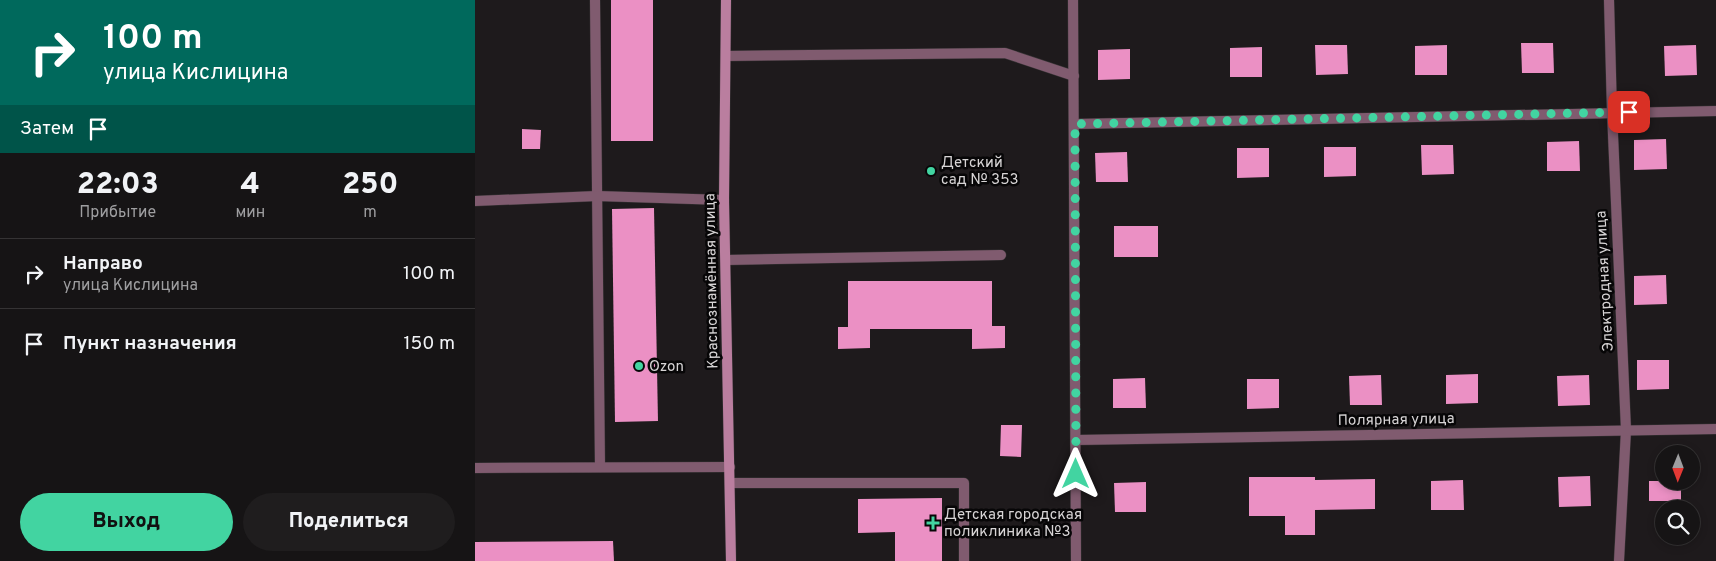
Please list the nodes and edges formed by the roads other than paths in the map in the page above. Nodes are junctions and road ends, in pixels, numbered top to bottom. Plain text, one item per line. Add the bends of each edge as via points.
1 (595, 0) edge
2 (726, 0) edge
3 (1073, 0) edge
4 (1609, 0) edge
5 (726, 56) junction
6 (1075, 76) junction
7 (1716, 111) edge
8 (1611, 112) junction
9 (1075, 124) junction
10 (597, 196) junction
11 (725, 200) junction
12 (475, 201) edge
13 (1001, 255) dead end
14 (726, 260) junction
15 (1716, 429) edge
16 (1626, 430) junction
17 (1076, 440) junction
18 (600, 467) junction
19 (730, 467) junction
20 (475, 468) edge
21 (730, 483) junction
22 (731, 561) edge
23 (964, 561) edge
24 (1076, 561) edge
25 (1619, 561) edge

1 - 10 street
2 - 5 street, Краснознамённая улица
3 - 6 street
4 - 8 street, Электродная улица
5 - 6 street via 1005,53
5 - 11 street, Краснознамённая улица
6 - 9 street
7 - 8 street
8 - 9 street
8 - 16 street, Электродная улица
9 - 17 street
10 - 11 street
10 - 12 street
10 - 18 street
11 - 14 street, Краснознамённая улица
13 - 14 street
14 - 19 street, Краснознамённая улица
15 - 16 street, Полярная улица
16 - 17 street, Полярная улица
16 - 25 street, Электродная улица
17 - 24 street
18 - 19 street
18 - 20 street
19 - 21 street, Краснознамённая улица
21 - 22 street, Краснознамённая улица
21 - 23 street via 964,483

